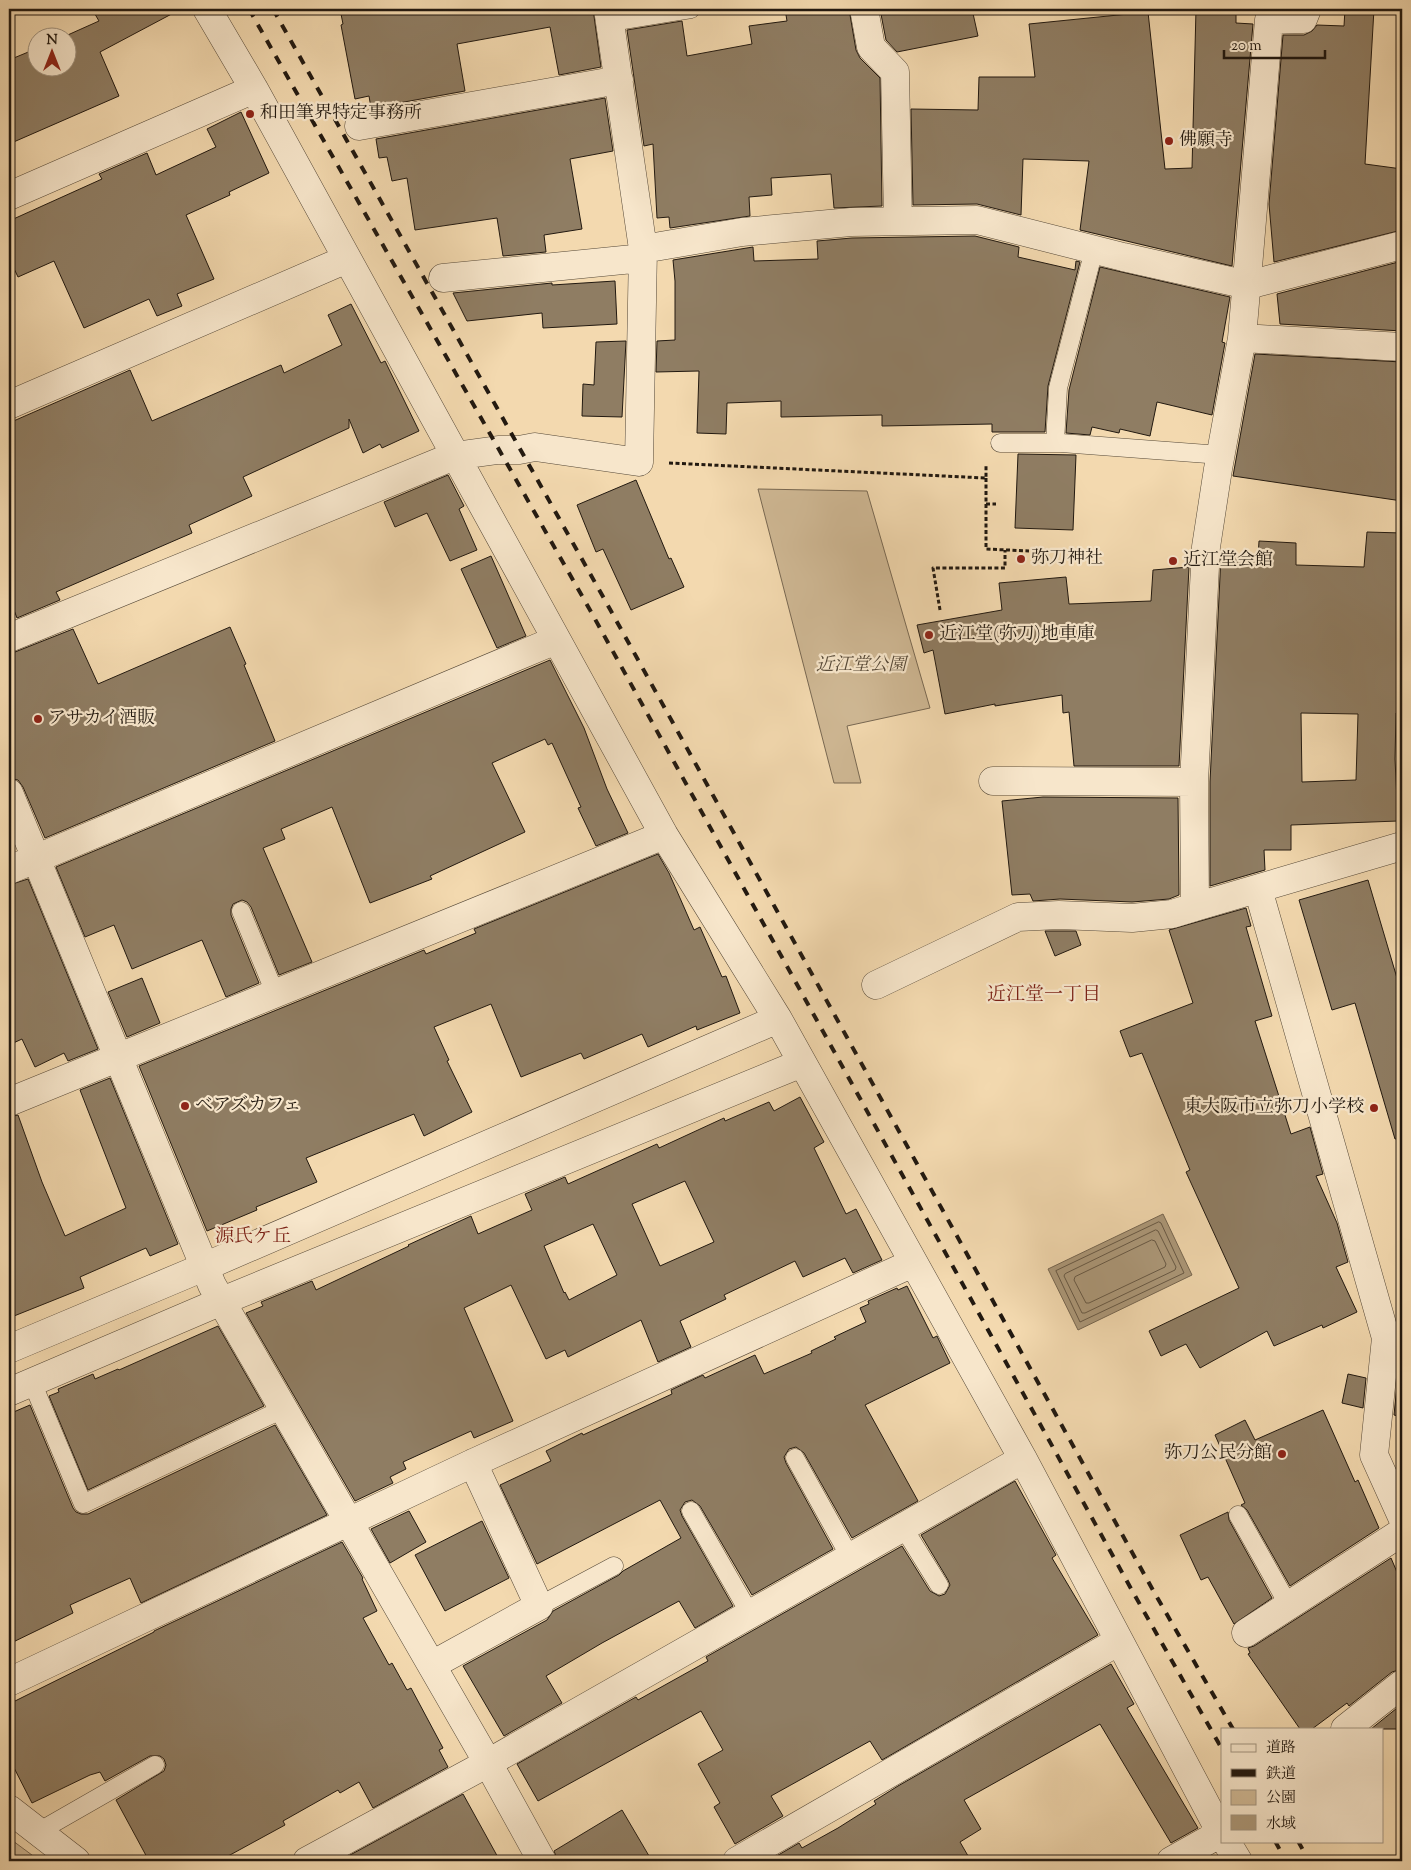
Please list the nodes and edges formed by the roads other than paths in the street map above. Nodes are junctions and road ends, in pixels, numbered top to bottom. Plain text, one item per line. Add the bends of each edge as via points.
1 (207, 9) edge
2 (691, 9) edge
3 (864, 9) edge
4 (1307, 9) edge
5 (610, 15) edge
6 (619, 80) junction
7 (254, 88) junction
8 (359, 126) dead end
9 (9, 196) edge
10 (898, 221) junction
11 (1402, 245) edge
12 (1094, 250) junction
13 (643, 254) junction
14 (346, 259) junction
15 (443, 278) dead end
16 (1248, 285) junction
17 (1242, 338) junction
18 (1402, 347) edge
19 (9, 405) edge
20 (1000, 443) dead end
21 (1055, 443) junction
22 (1221, 455) junction
23 (454, 456) junction
24 (9, 638) edge
25 (556, 640) junction
26 (993, 781) dead end
27 (1194, 782) junction
28 (9, 793) edge
29 (664, 835) junction
30 (1402, 846) edge
31 (36, 859) junction
32 (9, 870) edge
33 (1258, 889) junction
34 (1195, 907) junction
35 (241, 911) dead end
36 (876, 985) dead end
37 (276, 993) junction
38 (778, 1019) junction
39 (118, 1057) junction
40 (802, 1063) junction
41 (9, 1102) edge
42 (914, 1263) junction
43 (204, 1266) junction
44 (222, 1301) junction
45 (1394, 1337) edge
46 (9, 1349) edge
47 (21, 1387) edge
48 (283, 1409) junction
49 (795, 1458) dead end
50 (1023, 1459) junction
51 (473, 1463) junction
52 (691, 1511) dead end
53 (1238, 1515) dead end
54 (1402, 1518) edge
55 (348, 1522) junction
56 (903, 1528) junction
57 (1402, 1532) edge
58 (850, 1557) junction
59 (614, 1566) dead end
60 (939, 1585) dead end
61 (539, 1606) junction
62 (1288, 1606) junction
63 (750, 1614) junction
64 (1246, 1633) dead end
65 (1119, 1641) junction
66 (432, 1665) junction
67 (9, 1682) edge
68 (1402, 1684) edge
69 (1346, 1728) edge
70 (488, 1763) junction
71 (155, 1765) dead end
72 (9, 1809) edge
73 (38, 1832) junction
74 (1221, 1833) edge
75 (1221, 1838) edge
76 (1226, 1842) edge
77 (323, 1857) edge
78 (76, 1861) edge
79 (542, 1861) edge
80 (738, 1861) edge
81 (1171, 1861) edge
82 (1238, 1861) edge

1 - 7 street
2 - 5 lane
3 - 10 street via 871,47 895,72
4 - 16 street via 1303,19 1268,20
5 - 6 street
6 - 8 street
6 - 13 street
7 - 9 street
7 - 14 street
10 - 12 street via 977,220
10 - 13 street via 742,232
11 - 16 street
12 - 16 street
12 - 21 lane via 1058,388
13 - 15 street
13 - 23 street via 639,462 535,447
14 - 19 street
14 - 23 street
16 - 17 street
17 - 18 street
17 - 22 street
20 - 21 lane
21 - 22 lane
22 - 27 street via 1206,547
23 - 24 street
23 - 25 street
25 - 29 street
25 - 31 street
26 - 27 street
27 - 34 street
28 - 31 street
29 - 37 street
29 - 38 street
30 - 33 street
31 - 32 street
31 - 39 street
33 - 34 street
33 - 45 street
34 - 36 street via 1172,914 1132,918 1018,917
35 - 37 lane
37 - 39 street
38 - 40 street
38 - 43 street
39 - 41 street
39 - 43 street
40 - 42 street
40 - 44 street
42 - 50 street
42 - 51 street
43 - 44 street
43 - 46 street
44 - 47 street
44 - 48 street
45 - 54 street via 1374,1456
47 - 48 lane via 83,1504
48 - 55 street
49 - 58 lane
50 - 56 street
50 - 65 street
51 - 55 street
51 - 61 street
52 - 63 lane
53 - 62 lane
55 - 66 street
55 - 67 street
56 - 58 street
56 - 60 lane
57 - 62 street
58 - 63 street
59 - 61 lane
61 - 66 street
62 - 64 street
63 - 70 street
65 - 74 street
65 - 80 street
66 - 70 street
68 - 69 street
70 - 77 street
70 - 79 street
71 - 73 lane
72 - 73 street
73 - 78 street
75 - 81 street
76 - 82 street

